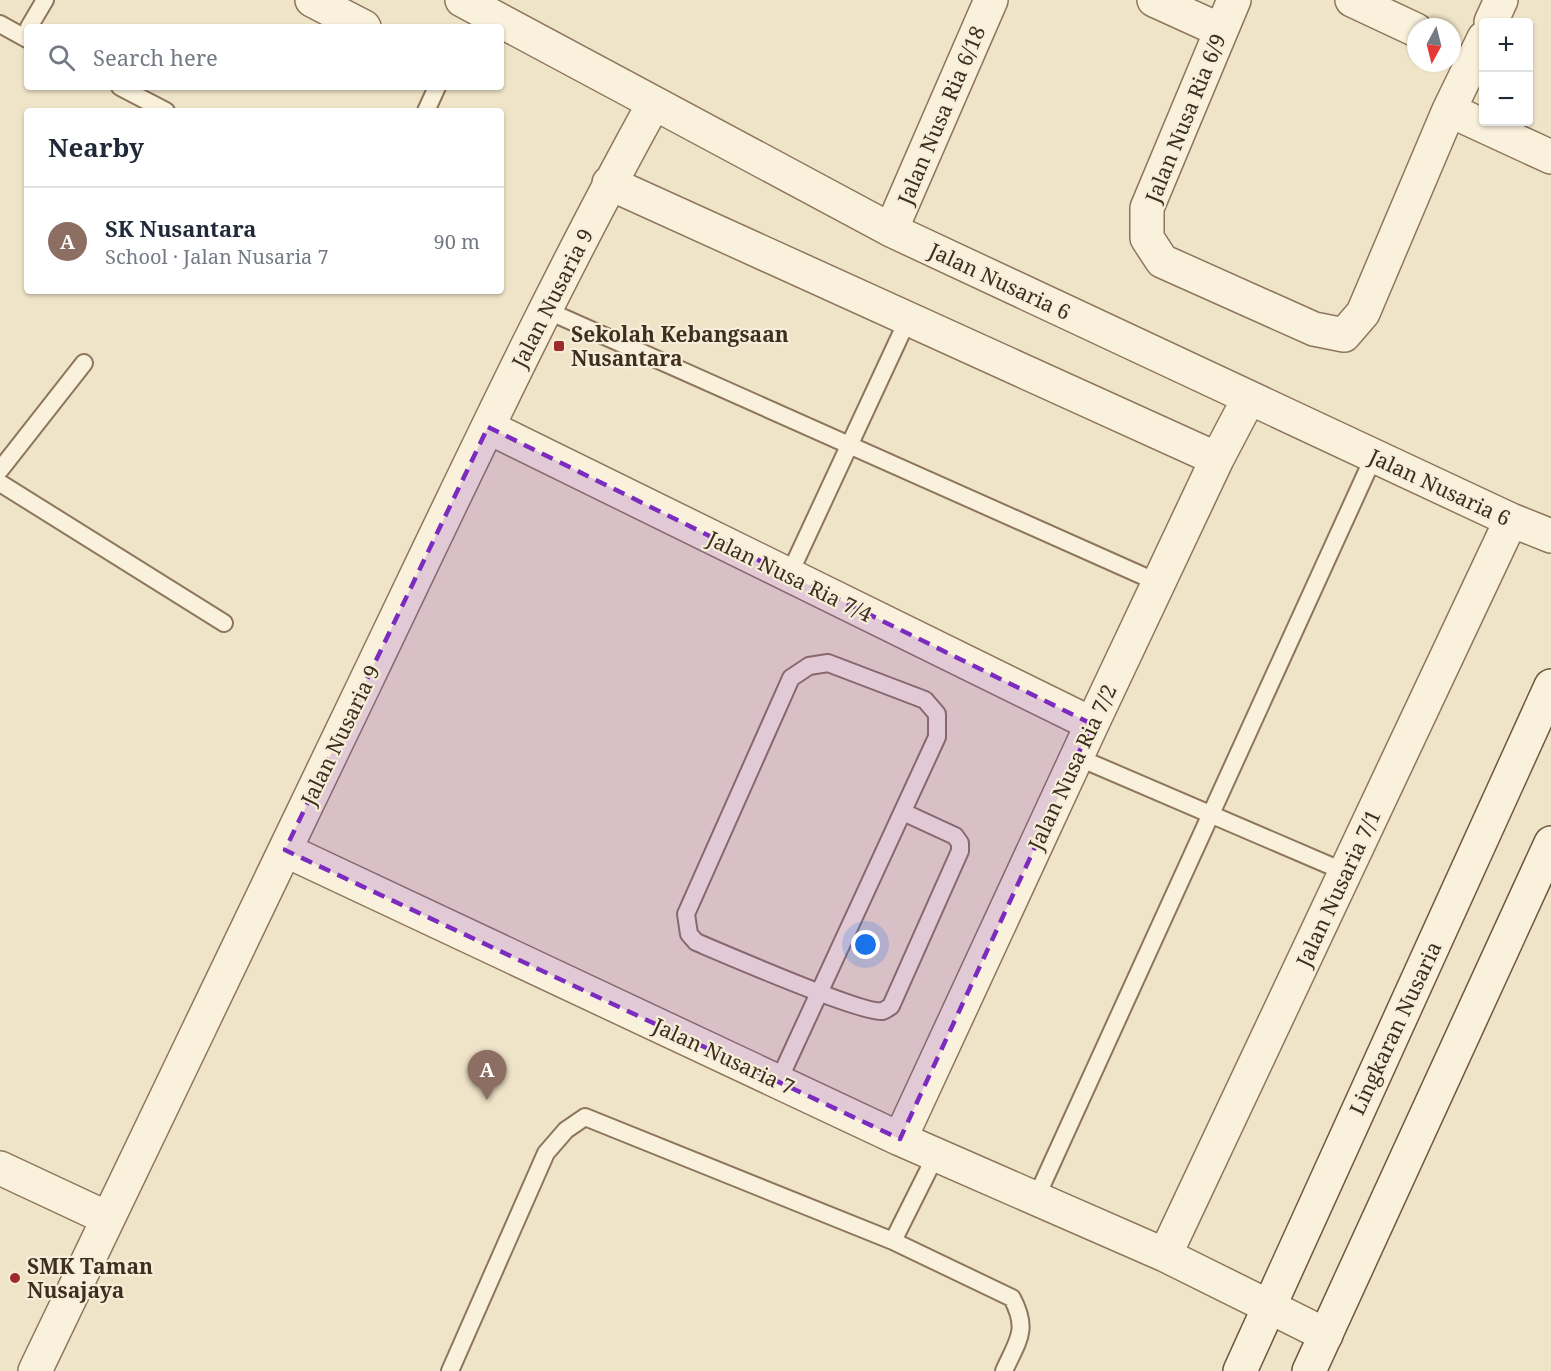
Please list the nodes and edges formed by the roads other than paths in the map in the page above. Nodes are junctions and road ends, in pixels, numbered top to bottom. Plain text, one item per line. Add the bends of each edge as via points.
1 (45, 0) edge
2 (312, 0) edge
3 (990, 0) edge
4 (1154, 0) edge
5 (1234, 0) edge
6 (1352, 0) edge
7 (1501, 0) edge
8 (470, 8) edge
9 (1493, 18) edge
10 (0, 24) edge
11 (32, 24) edge
12 (358, 24) edge
13 (501, 24) edge
14 (504, 26) edge
15 (1407, 26) edge
16 (1220, 30) junction
17 (24, 32) edge
18 (1470, 48) edge
19 (126, 90) edge
20 (436, 90) edge
21 (654, 103) junction
22 (160, 108) edge
23 (427, 108) edge
24 (1449, 110) junction
25 (1551, 157) edge
26 (609, 183) junction
27 (891, 230) junction
28 (546, 310) junction
29 (908, 319) junction
30 (84, 363) dead end
31 (1249, 398) junction
32 (488, 427) junction
33 (850, 445) junction
34 (1374, 456) junction
35 (1217, 459) junction
36 (0, 470) edge
37 (0, 483) edge
38 (1511, 520) junction
39 (1551, 536) edge
40 (789, 575) junction
41 (1159, 583) junction
42 (224, 623) dead end
43 (1551, 686) edge
44 (1092, 724) junction
45 (1077, 757) junction
46 (903, 812) junction
47 (1211, 814) junction
48 (1551, 843) edge
49 (285, 850) junction
50 (1346, 872) junction
51 (820, 992) junction
52 (778, 1082) junction
53 (900, 1139) junction
54 (936, 1155) junction
55 (0, 1168) edge
56 (1036, 1198) junction
57 (107, 1218) junction
58 (892, 1241) junction
59 (1165, 1256) junction
60 (1268, 1307) junction
61 (1326, 1335) junction
62 (40, 1369) edge
63 (450, 1371) edge
64 (1004, 1371) edge
65 (1239, 1371) edge
66 (1309, 1371) edge

1 - 11 lane
2 - 12 street
3 - 27 street, Jalan Nusa Ria 6/18
4 - 16 street
5 - 16 street, Jalan Nusa Ria 6/9
6 - 15 street
7 - 9 street
8 - 13 street, Jalan Nusaria 6
10 - 17 lane
14 - 21 street, Jalan Nusaria 6
16 - 24 street, Jalan Nusa Ria 6/9 via 1147,208 1147,238 1162,261 1314,329 1344,335 1363,313
18 - 24 street
19 - 22 lane
20 - 23 lane
21 - 26 street, Jalan Nusaria 9
21 - 27 street, Jalan Nusaria 6
24 - 25 street
26 - 28 street, Jalan Nusaria 9
26 - 29 street
27 - 31 street, Jalan Nusaria 6
28 - 32 street, Jalan Nusaria 9
28 - 33 lane
29 - 33 lane
29 - 35 street
30 - 36 lane
31 - 34 street, Jalan Nusaria 6
31 - 35 street, Jalan Nusa Ria 7/2
32 - 40 street, Jalan Nusa Ria 7/4
32 - 49 street, Jalan Nusaria 9
33 - 40 lane
33 - 41 lane
34 - 38 street, Jalan Nusaria 6
34 - 47 lane
35 - 41 street, Jalan Nusa Ria 7/2
37 - 42 lane
38 - 39 street, Jalan Nusaria 6
38 - 50 street, Jalan Nusaria 7/1
40 - 44 street, Jalan Nusa Ria 7/4
41 - 44 street, Jalan Nusa Ria 7/2
43 - 60 street, Lingkaran Nusaria
44 - 45 street, Jalan Nusa Ria 7/2
45 - 47 lane
45 - 53 street, Jalan Nusa Ria 7/2
46 - 51 lane
46 - 51 lane via 955,836 960,851 891,1006 883,1011 872,1010
46 - 51 lane via 937,737 937,714 925,700 828,663 809,666 791,678 687,914 688,934 696,942
47 - 50 lane
47 - 56 lane
48 - 61 street
49 - 52 street, Jalan Nusaria 7
49 - 57 street, Jalan Nusaria 9
50 - 59 street, Jalan Nusaria 7/1
51 - 52 lane
52 - 53 street, Jalan Nusaria 7
53 - 54 street, Jalan Nusaria 7
54 - 56 street, Jalan Nusaria 7
54 - 58 lane
55 - 57 street
56 - 59 street, Jalan Nusaria 7
57 - 62 street, Jalan Nusaria 9
58 - 63 lane via 585,1117 566,1130 546,1153
58 - 64 lane via 1012,1298 1021,1314 1022,1332
59 - 60 street, Jalan Nusaria 7
60 - 61 street, Jalan Nusaria 7
60 - 65 street, Lingkaran Nusaria
61 - 66 street

